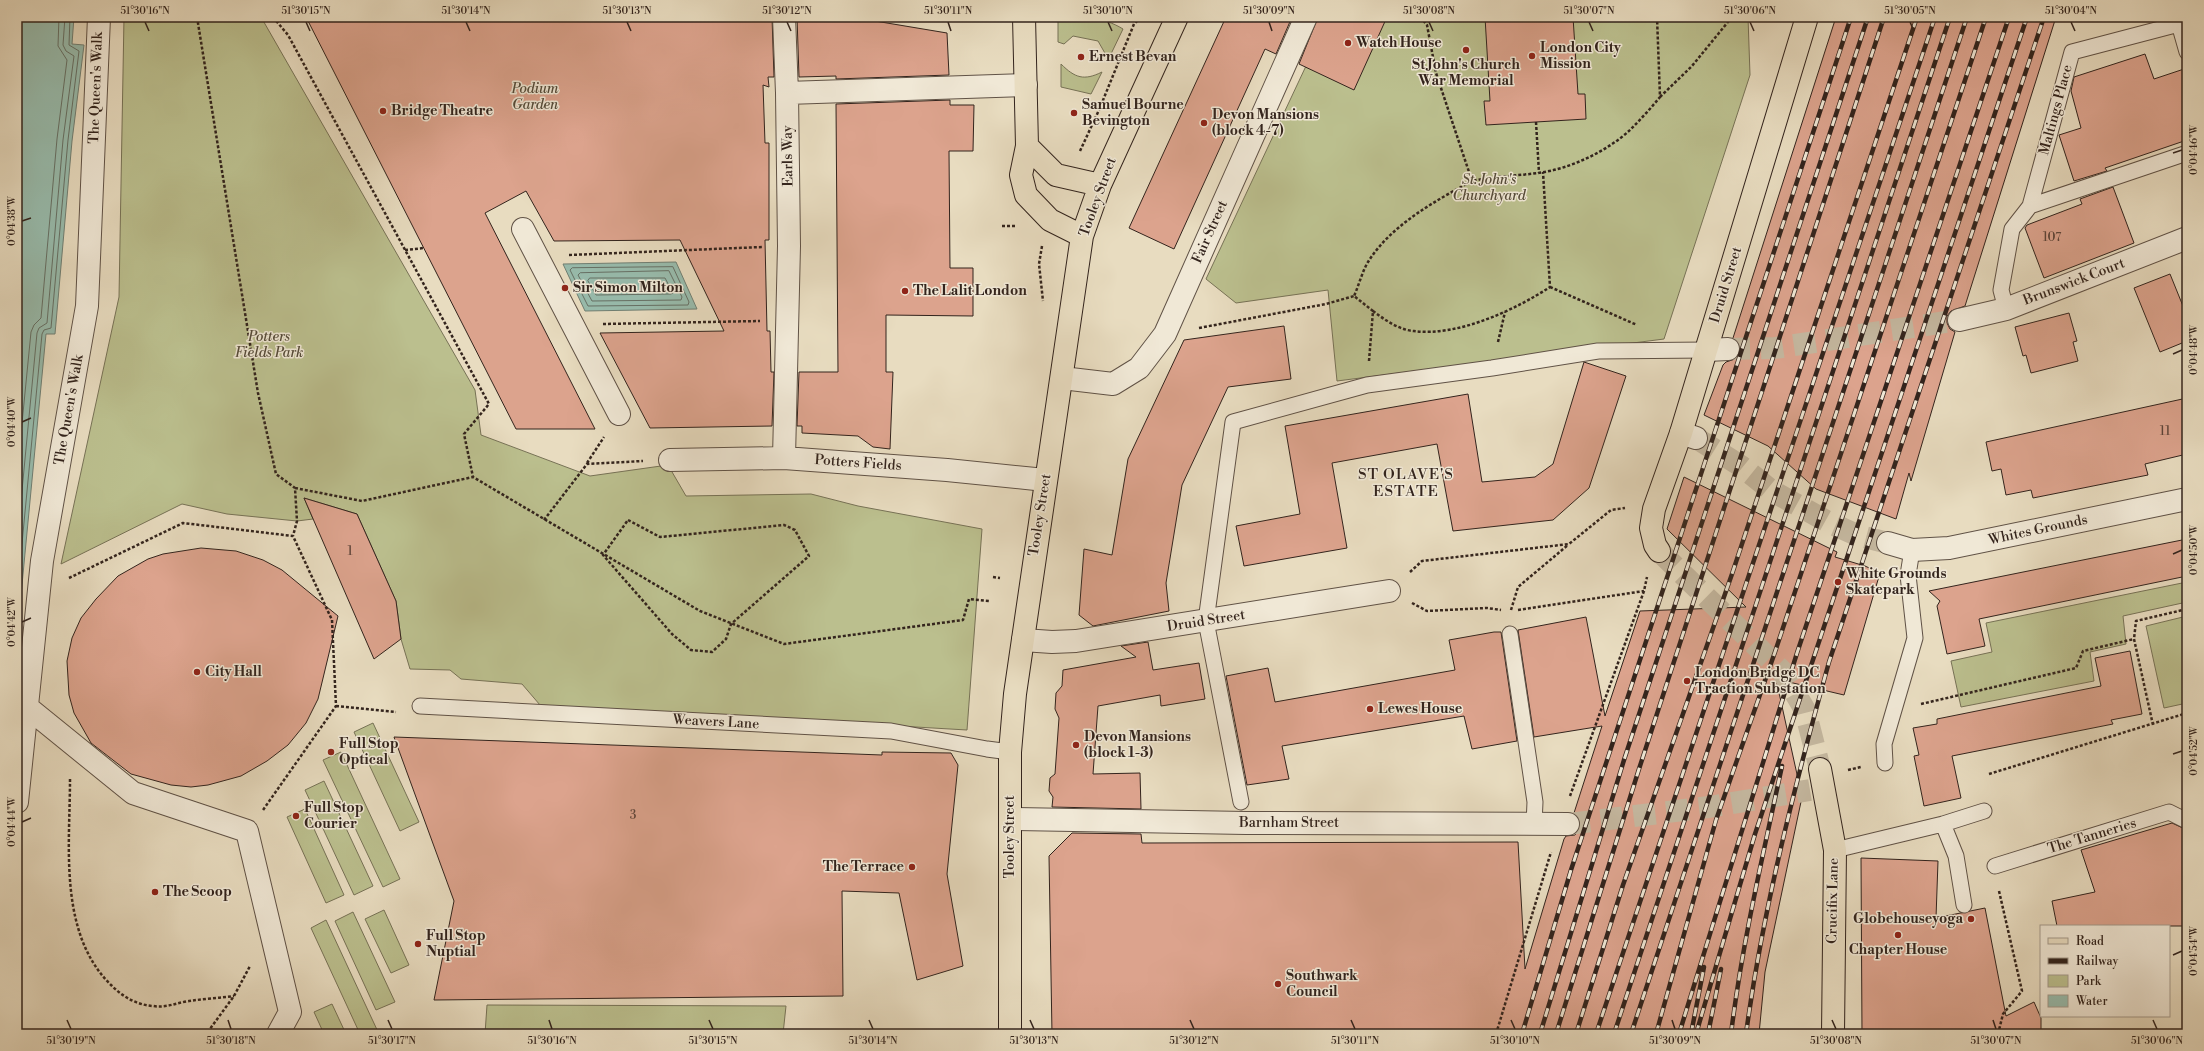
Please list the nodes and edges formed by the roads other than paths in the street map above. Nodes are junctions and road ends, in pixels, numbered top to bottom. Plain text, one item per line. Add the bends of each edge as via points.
1 (99, 17) edge
2 (784, 17) edge
3 (1024, 17) edge
4 (1177, 17) edge
5 (1306, 17) edge
6 (1807, 17) edge
7 (2178, 21) edge
8 (2187, 52) edge
9 (1026, 85) junction
10 (787, 93) junction
11 (1027, 146) junction
12 (2187, 153) edge
13 (1100, 185) junction
14 (2030, 206) junction
15 (523, 229) dead end
16 (1082, 236) junction
17 (2187, 238) edge
18 (2006, 309) junction
19 (1959, 320) tunnel mouth
20 (1728, 349) tunnel mouth
21 (1706, 350) junction
22 (1062, 378) junction
23 (619, 414) dead end
24 (784, 458) junction
25 (670, 460) road end
26 (1046, 480) junction
27 (2187, 499) edge
28 (1888, 542) tunnel mouth
29 (1657, 548) tunnel mouth
30 (1912, 550) junction
31 (1389, 591) dead end
32 (1206, 622) junction
33 (1510, 634) road end
34 (1023, 640) junction
35 (420, 706) dead end
36 (27, 707) junction
37 (1010, 752) junction
38 (1885, 763) road end
39 (1819, 780) tunnel mouth
40 (17, 802) edge
41 (1241, 802) dead end
42 (1984, 811) dead end
43 (1011, 819) junction
44 (2187, 821) edge
45 (1534, 824) junction
46 (1564, 824) tunnel mouth
47 (1943, 824) junction
48 (1835, 850) junction
49 (1995, 866) road end
50 (1964, 905) dead end
51 (278, 1034) edge
52 (1010, 1034) edge
53 (1833, 1034) edge

1 - 36 street, The Queen's Walk via 87,306 42,561
2 - 10 street, Earls Way
3 - 9 main road
4 - 13 main road, Tooley Street
5 - 22 street, Fair Street via 1165,334 1139,368 1113,384
6 - 21 main road, Druid Street
7 - 8 lane, Maltings Place
7 - 14 lane, Maltings Place via 2072,52
9 - 10 street
9 - 11 main road
10 - 24 street, Earls Way via 789,246
11 - 13 main road via 1056,175
11 - 16 main road via 1021,175 1026,195 1050,220
12 - 14 lane
13 - 16 main road, Tooley Street
14 - 18 lane, Maltings Place via 2012,229 2001,290
15 - 23 street
16 - 22 main road, Tooley Street
17 - 18 street, Brunswick Court
18 - 19 street, Brunswick Court
20 - 21 street
21 - 29 main road, Druid Street via 1689,436 1654,509 1651,528
21 - 32 lane via 1598,351 1367,385 1233,422
22 - 26 main road, Tooley Street
24 - 25 street, Potters Fields
24 - 26 street, Potters Fields
26 - 34 main road, Tooley Street
27 - 30 street, Whites Grounds via 1949,548
28 - 30 street, Whites Grounds
30 - 38 lane via 1908,575 1915,638 1884,744
31 - 32 street, Druid Street
32 - 34 street, Druid Street via 1076,641
32 - 41 lane
33 - 45 lane via 1535,802
34 - 37 main road, Tooley Street
35 - 37 lane, Weavers Lane via 891,731 987,750
36 - 40 street, The Queen's Walk
36 - 51 street via 133,793 248,831 290,1012
37 - 43 main road, Tooley Street
39 - 48 main road, Crucifix Lane
42 - 47 lane
43 - 45 street, Barnham Street
43 - 52 main road, Tooley Street
44 - 49 lane, The Tanneries via 2169,812
45 - 46 street, Barnham Street
47 - 48 lane
47 - 50 lane via 1956,856
48 - 53 main road, Crucifix Lane

